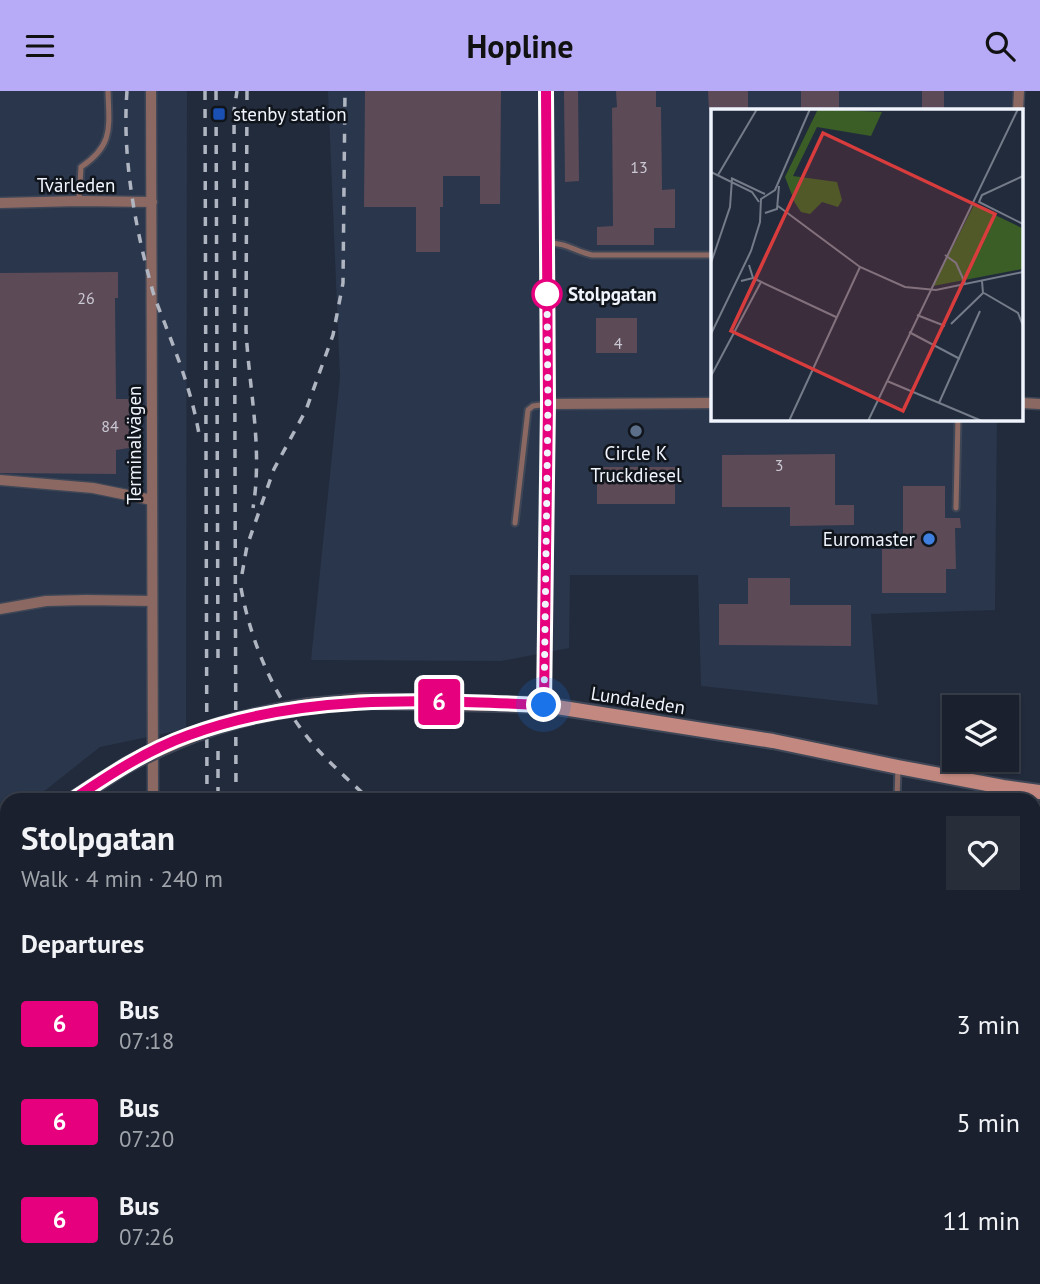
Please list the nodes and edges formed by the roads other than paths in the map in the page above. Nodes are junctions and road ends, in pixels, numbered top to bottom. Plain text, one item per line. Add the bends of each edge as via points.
1 (108, 91) edge
2 (151, 91) edge
3 (546, 91) edge
4 (1019, 91) edge
5 (1018, 109) edge
6 (79, 201) junction
7 (152, 202) junction
8 (0, 203) edge
9 (547, 243) junction
10 (711, 255) edge
11 (711, 403) edge
12 (548, 404) junction
13 (958, 420) edge
14 (0, 480) edge
15 (152, 500) junction
16 (956, 508) dead end
17 (514, 523) dead end
18 (152, 601) junction
19 (0, 608) edge
20 (544, 705) junction
21 (898, 767) junction
22 (1040, 781) edge
23 (1003, 787) junction
24 (1040, 792) edge
25 (83, 793) edge
26 (153, 793) edge
27 (897, 793) edge

1 - 6 lane via 105,143 95,158 81,167
2 - 7 street, Terminalvägen
3 - 9 street
4 - 5 street
6 - 7 street, Tvärleden
6 - 8 street, Tvärleden
7 - 15 street, Terminalvägen
9 - 10 lane via 561,243 592,255
9 - 12 street
11 - 12 street
12 - 17 lane via 528,410
12 - 20 street
13 - 16 lane
14 - 15 street via 93,488
15 - 18 street, Terminalvägen
18 - 19 street via 46,601
18 - 26 street, Terminalvägen
20 - 21 main road, Lundaleden via 773,741
20 - 25 main road, Lundaleden, bridge via 363,701 279,711 187,735 124,766
21 - 23 main road, Lundaleden
21 - 27 lane
22 - 23 main road, Lundaleden
23 - 24 main road, Lundaleden

